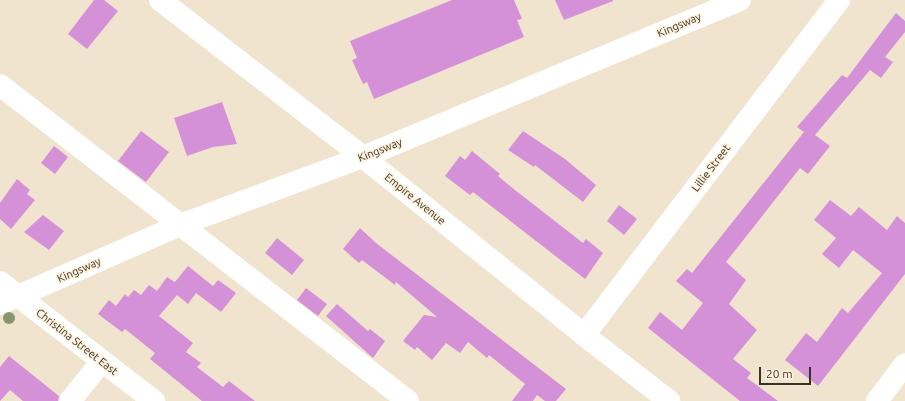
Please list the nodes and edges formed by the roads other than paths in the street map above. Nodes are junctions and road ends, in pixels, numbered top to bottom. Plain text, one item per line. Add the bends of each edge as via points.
1 (160, 0) edge
2 (740, 0) edge
3 (839, 0) edge
4 (0, 86) edge
5 (363, 157) junction
6 (180, 225) junction
7 (0, 282) edge
8 (9, 300) edge
9 (584, 335) junction
10 (102, 361) junction
11 (905, 364) edge
12 (70, 401) edge
13 (154, 401) edge
14 (408, 401) edge
15 (669, 401) edge
16 (877, 401) edge

1 - 5 street, Empire Avenue
2 - 5 street, Kingsway
3 - 9 street, Lillie Street
4 - 6 street
5 - 6 street, Kingsway
5 - 9 street, Empire Avenue
6 - 8 street, Kingsway
6 - 14 street
7 - 8 street, Christina Street East
8 - 10 street, Christina Street East
9 - 15 street, Empire Avenue
10 - 12 street
10 - 13 street, Christina Street East
11 - 16 street

